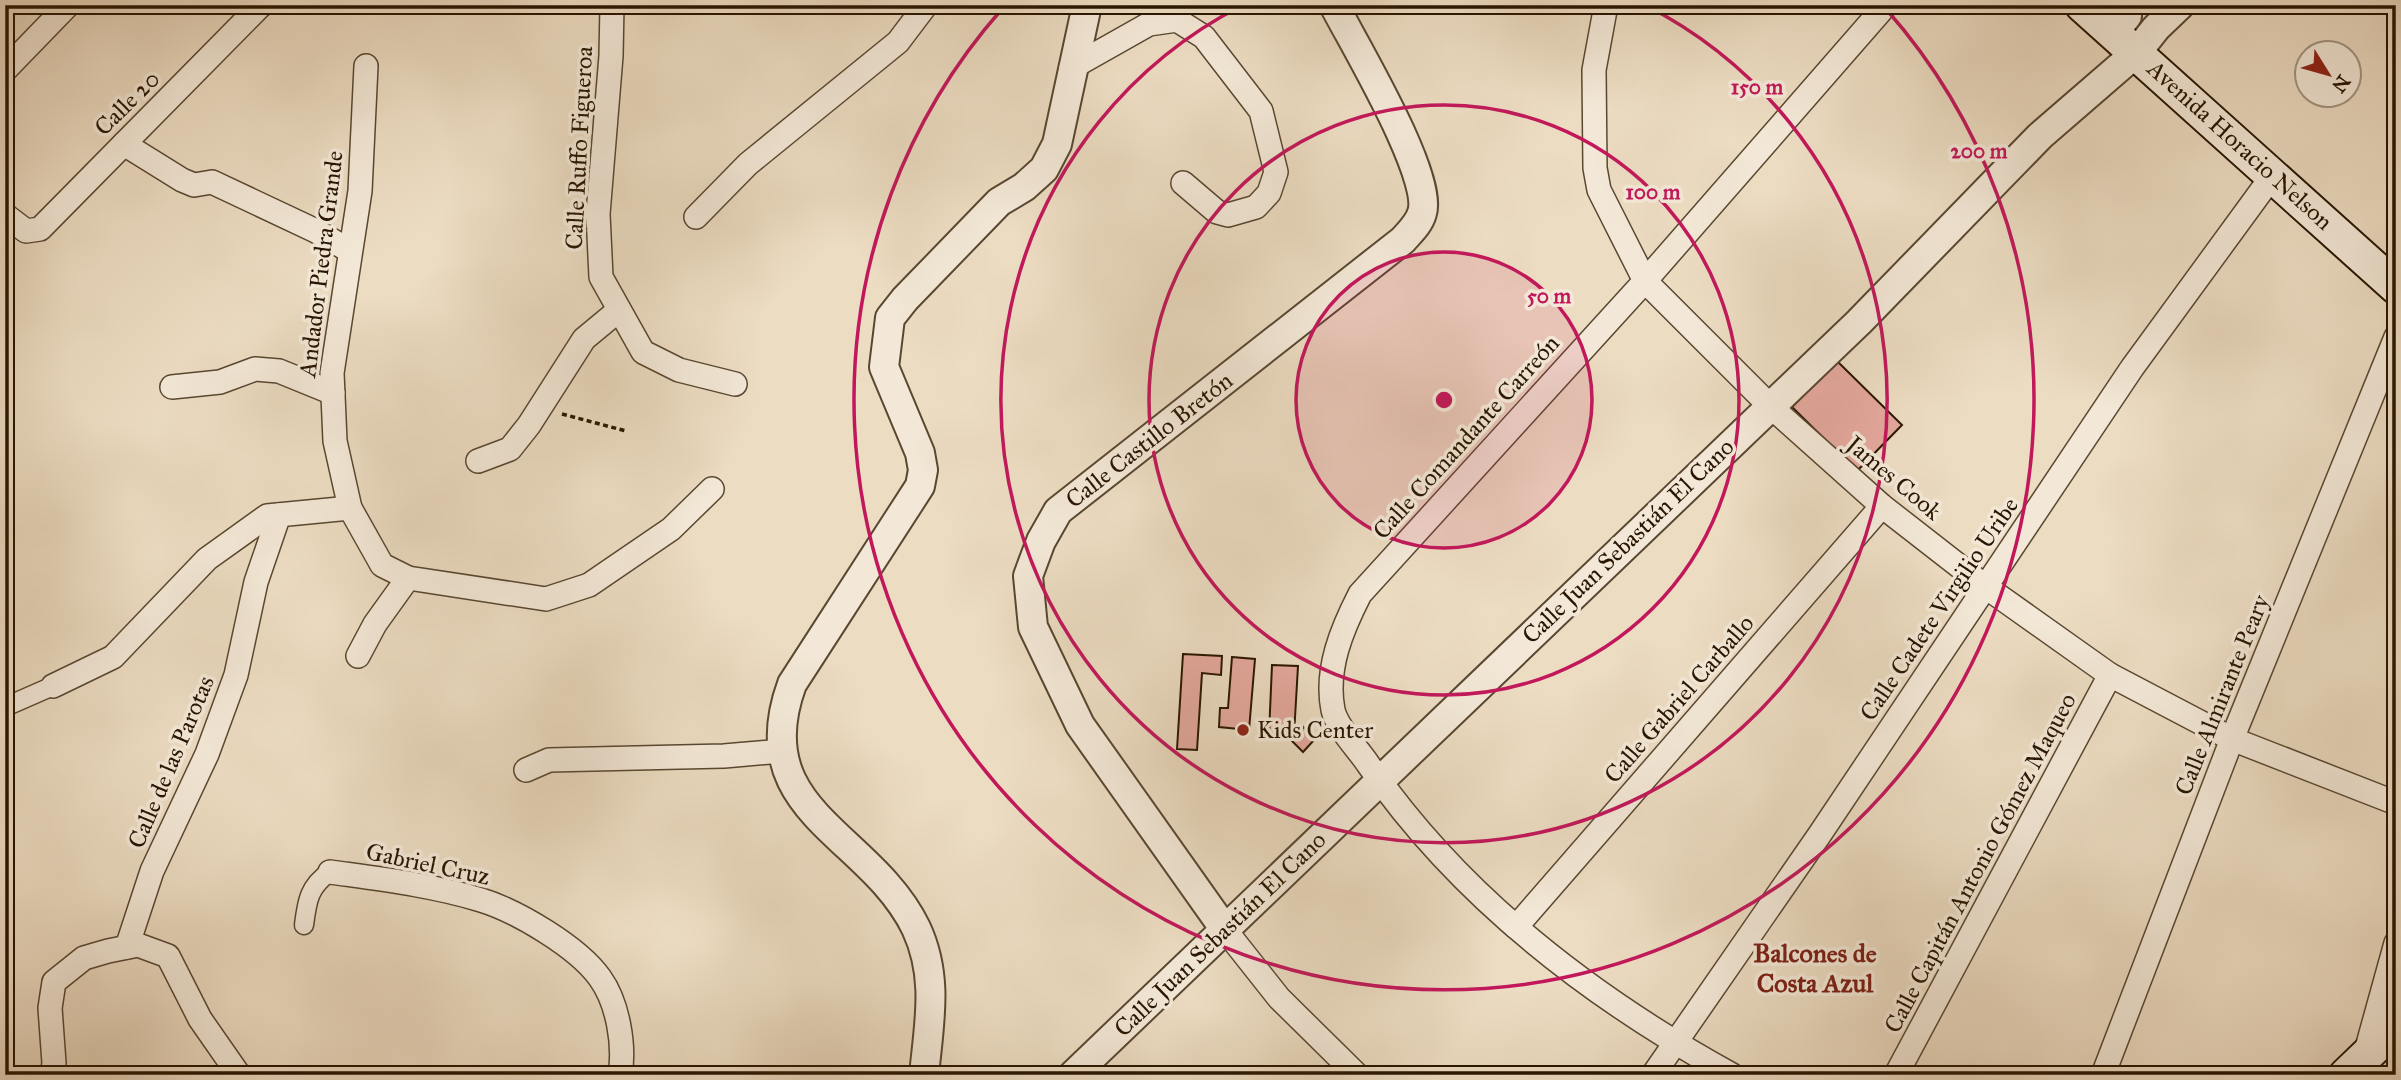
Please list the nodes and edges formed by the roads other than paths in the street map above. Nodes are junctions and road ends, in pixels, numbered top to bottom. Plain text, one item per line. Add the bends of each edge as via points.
1 (68, 5) edge
2 (261, 5) edge
3 (611, 5) edge
4 (926, 5) edge
5 (1087, 5) edge
6 (1335, 5) edge
7 (1606, 5) edge
8 (1886, 5) edge
9 (2081, 5) edge
10 (2180, 5) edge
11 (2134, 22) edge
12 (366, 66) dead end
13 (1071, 68) junction
14 (5, 70) edge
15 (124, 144) junction
16 (2273, 176) junction
17 (1183, 183) dead end
18 (5, 215) edge
19 (696, 217) dead end
20 (349, 251) junction
21 (2396, 257) edge
22 (1645, 281) junction
23 (2396, 287) edge
24 (619, 310) junction
25 (2396, 337) edge
26 (735, 384) dead end
27 (173, 387) dead end
28 (332, 393) junction
29 (1770, 406) junction
30 (478, 461) dead end
31 (712, 489) dead end
32 (1882, 506) junction
33 (350, 508) junction
34 (279, 515) junction
35 (408, 578) junction
36 (1986, 587) junction
37 (358, 656) dead end
38 (2110, 675) junction
39 (53, 686) joint
40 (5, 707) edge
41 (2232, 739) junction
42 (782, 751) junction
43 (526, 770) dead end
44 (1379, 779) junction
45 (2396, 803) edge
46 (330, 872) joint
47 (304, 925) dead end
48 (1516, 927) junction
49 (1226, 931) junction
50 (2396, 943) edge
51 (127, 947) junction
52 (2396, 1027) edge
53 (1675, 1043) junction
54 (2370, 1068) edge
55 (52, 1075) edge
56 (239, 1075) edge
57 (620, 1075) edge
58 (924, 1075) edge
59 (1073, 1075) edge
60 (1357, 1075) edge
61 (1653, 1075) edge
62 (1732, 1075) edge
63 (1896, 1075) edge
64 (2103, 1075) edge

1 - 14 street
2 - 15 street, Calle 20
3 - 24 street, Calle Ruffo Figueroa via 598,214 601,277
4 - 19 street via 898,42 748,164
5 - 13 street
6 - 49 street, Calle Castillo Bretón via 1408,148 1423,191 1423,212 1403,240 1058,511 1028,576 1033,627 1080,725
7 - 22 street, James Cook via 1594,70 1595,168 1599,190
8 - 22 street, Calle Comandante Carreón
9 - 11 main road, Avenida Horacio Nelson
10 - 11 street, Calle Juan Sebastián El Cano
11 - 16 main road, Avenida Horacio Nelson
11 - 21 main road, Avenida Horacio Nelson
11 - 29 street, Calle Juan Sebastián El Cano via 2040,136 1859,322
12 - 20 street, Andador Piedra Grande via 360,191
13 - 17 street via 1149,24 1177,20 1204,37 1261,111 1276,172 1269,193 1256,207 1228,215 1217,212
13 - 42 street via 1057,144 1044,170 999,202 890,318 884,367 920,453 920,486 792,684 781,713
15 - 18 street, Calle 20 via 40,229 26,230
15 - 20 street via 181,180 194,185 212,182 316,230
16 - 23 main road, Avenida Horacio Nelson
16 - 36 street, Calle Cadete Virgilio Uribe via 2132,368
20 - 28 street, Andador Piedra Grande
22 - 29 street, James Cook
22 - 44 street, Calle Comandante Carreón via 1360,594 1335,654 1333,713
24 - 26 street, Calle Ruffo Figueroa via 643,352 679,370
24 - 30 street via 584,339 510,449
25 - 41 street, Calle Almirante Peary
27 - 28 street via 219,382 255,369 279,371
28 - 33 street, Andador Piedra Grande via 335,440
29 - 32 street, James Cook
29 - 44 street, Calle Juan Sebastián El Cano
31 - 35 street via 671,529 589,585 546,599
32 - 36 street, James Cook
32 - 48 street, Calle Gabriel Carballo
33 - 34 street
33 - 35 street, Andador Piedra Grande via 383,565
34 - 39 street via 267,516 207,559 113,657
34 - 51 street, Calle de las Parotas via 256,582 236,675 206,754 152,871
35 - 37 street
36 - 38 street, James Cook
36 - 53 street, Calle Cadete Virgilio Uribe
38 - 41 street, James Cook
38 - 63 street, Calle Capitán Antonio Gómez Maqueo
39 - 40 street
41 - 45 street, James Cook
41 - 64 street, Calle Almirante Peary
42 - 43 street via 549,760
42 - 58 street via 795,790 809,809 886,880 916,928 933,982
44 - 48 street, Calle Comandante Carreón via 1413,824
44 - 49 street, Calle Juan Sebastián El Cano
46 - 47 street via 317,880 307,899
46 - 57 street, Gabriel Cruz via 483,900 549,933 600,977 614,1006 623,1059
48 - 53 street, Calle Comandante Carreón via 1592,988
49 - 59 street, Calle Juan Sebastián El Cano
49 - 60 street, Calle Castillo Bretón via 1279,998
50 - 54 street
51 - 55 street via 84,958 54,982
51 - 56 street via 138,945 168,956 200,1019
52 - 54 main road
53 - 61 street, Calle Cadete Virgilio Uribe
53 - 62 street, Calle Comandante Carreón

